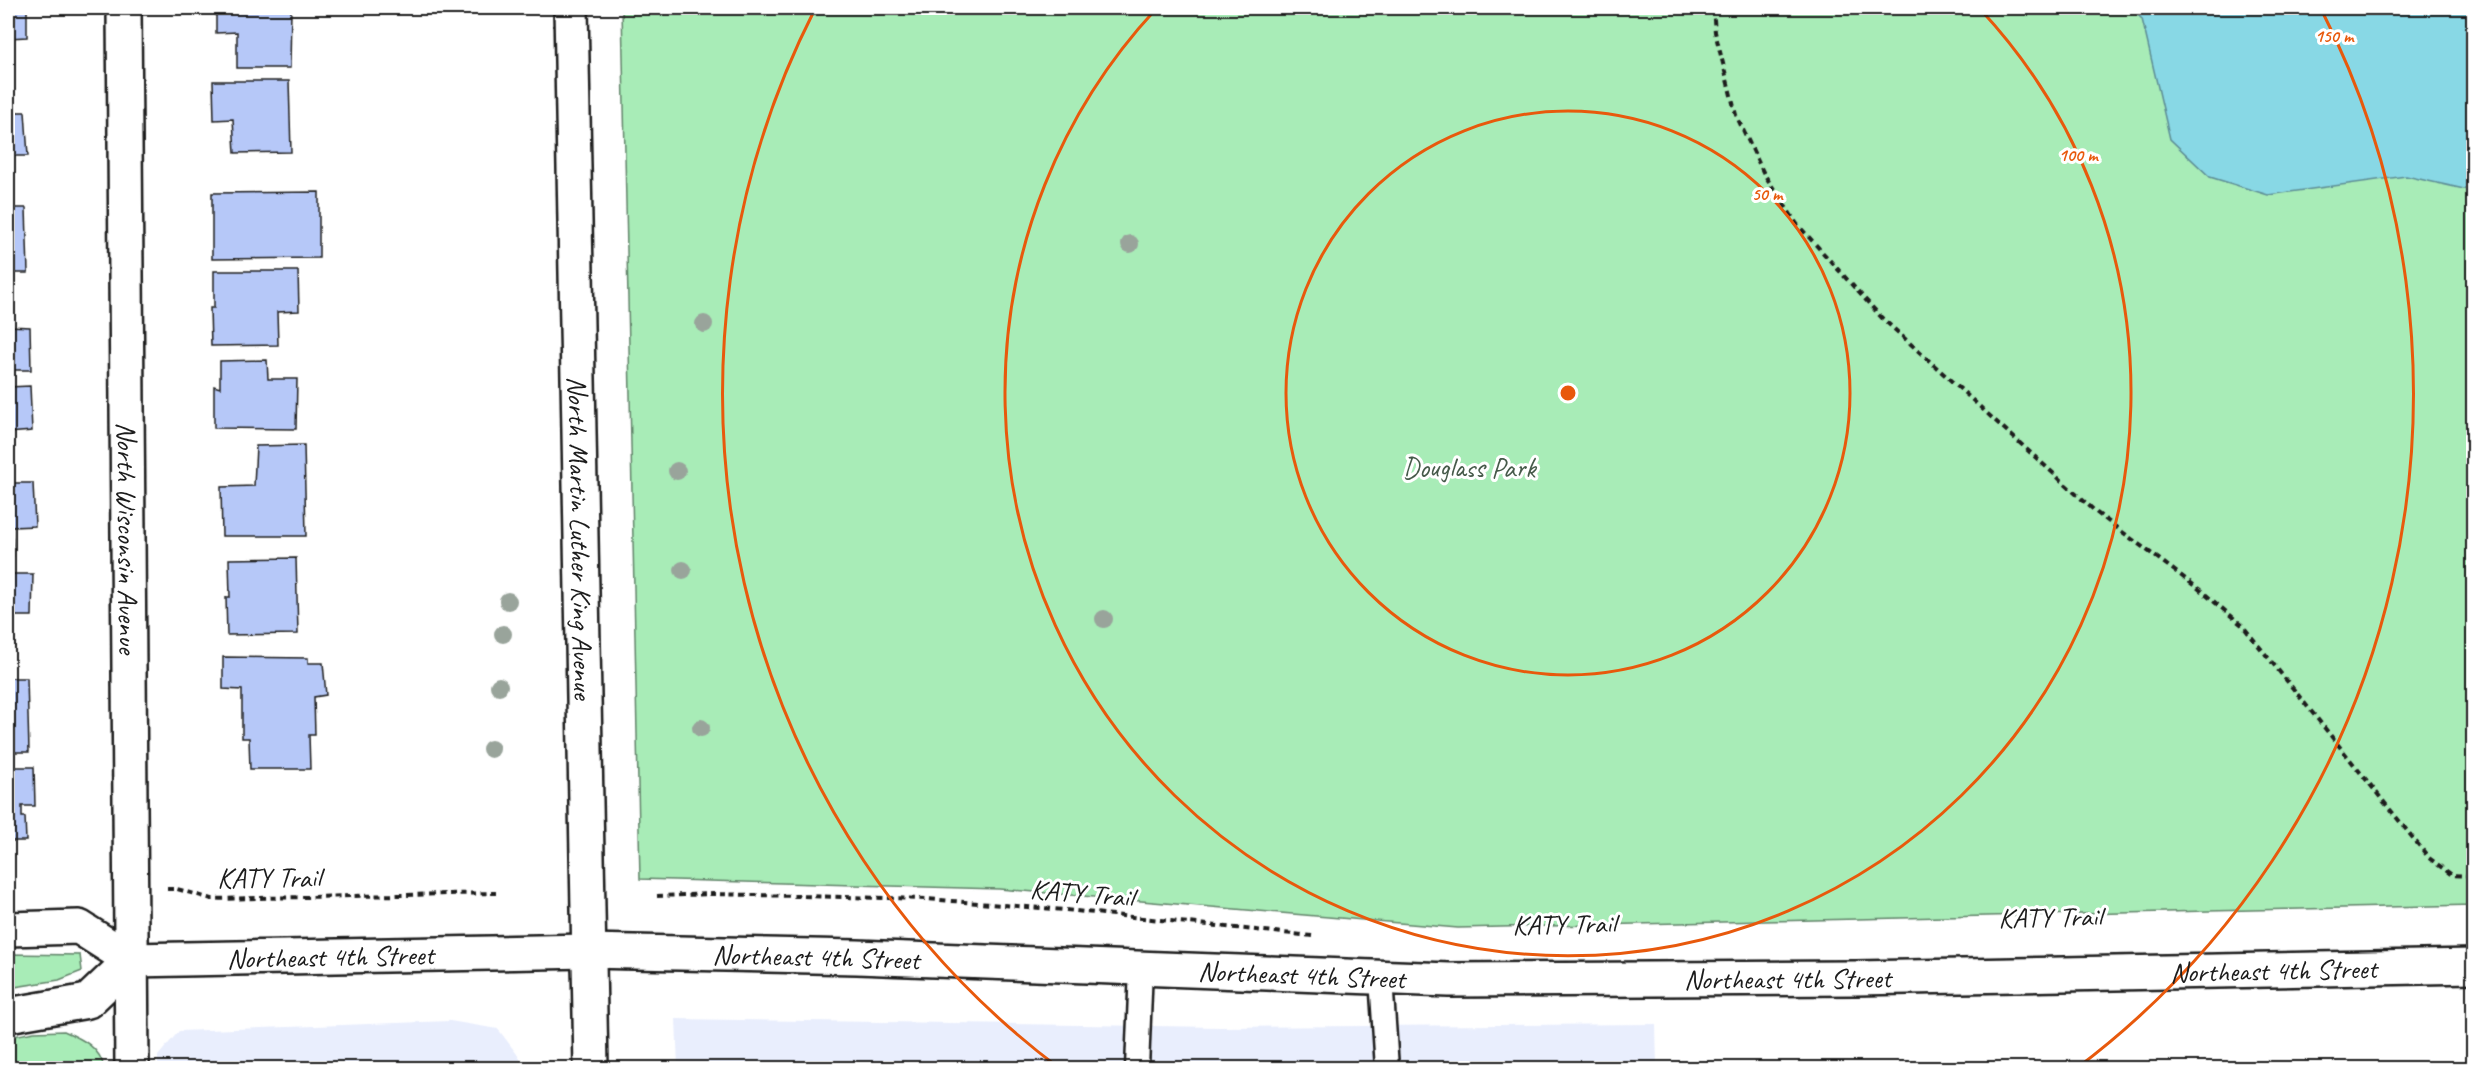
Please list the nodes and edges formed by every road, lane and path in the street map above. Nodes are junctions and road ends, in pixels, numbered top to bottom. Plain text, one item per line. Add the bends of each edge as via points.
1 (124, 8) edge
2 (571, 8) edge
3 (1713, 8) edge
4 (2474, 876) edge
5 (129, 888) junction
6 (496, 893) dead end
7 (657, 896) dead end
8 (8, 929) edge
9 (1317, 936) dead end
10 (588, 951) junction
11 (131, 960) junction
12 (2474, 966) edge
13 (1141, 968) junction
14 (1381, 978) junction
15 (8, 1015) edge
16 (132, 1068) edge
17 (591, 1068) edge
18 (1137, 1068) edge
19 (1387, 1068) edge

1 - 5 street, North Wisconsin Avenue
2 - 10 street, North Martin Luther King Avenue
3 - 4 path via 1715,32 1736,115 1764,174 1797,224 1882,318 2097,513 2242,625 2429,858 2452,875
5 - 6 path, KATY Trail via 177,889 212,899
5 - 11 street, North Wisconsin Avenue
7 - 9 path, KATY Trail via 927,899
8 - 11 street via 79,927
10 - 11 street, Northeast 4th Street
10 - 13 street, Northeast 4th Street
10 - 17 street, North Martin Luther King Avenue
11 - 15 street via 88,1002
11 - 16 street, North Wisconsin Avenue
12 - 14 street, Northeast 4th Street via 1856,978
13 - 14 street, Northeast 4th Street
13 - 18 lane
14 - 19 lane

